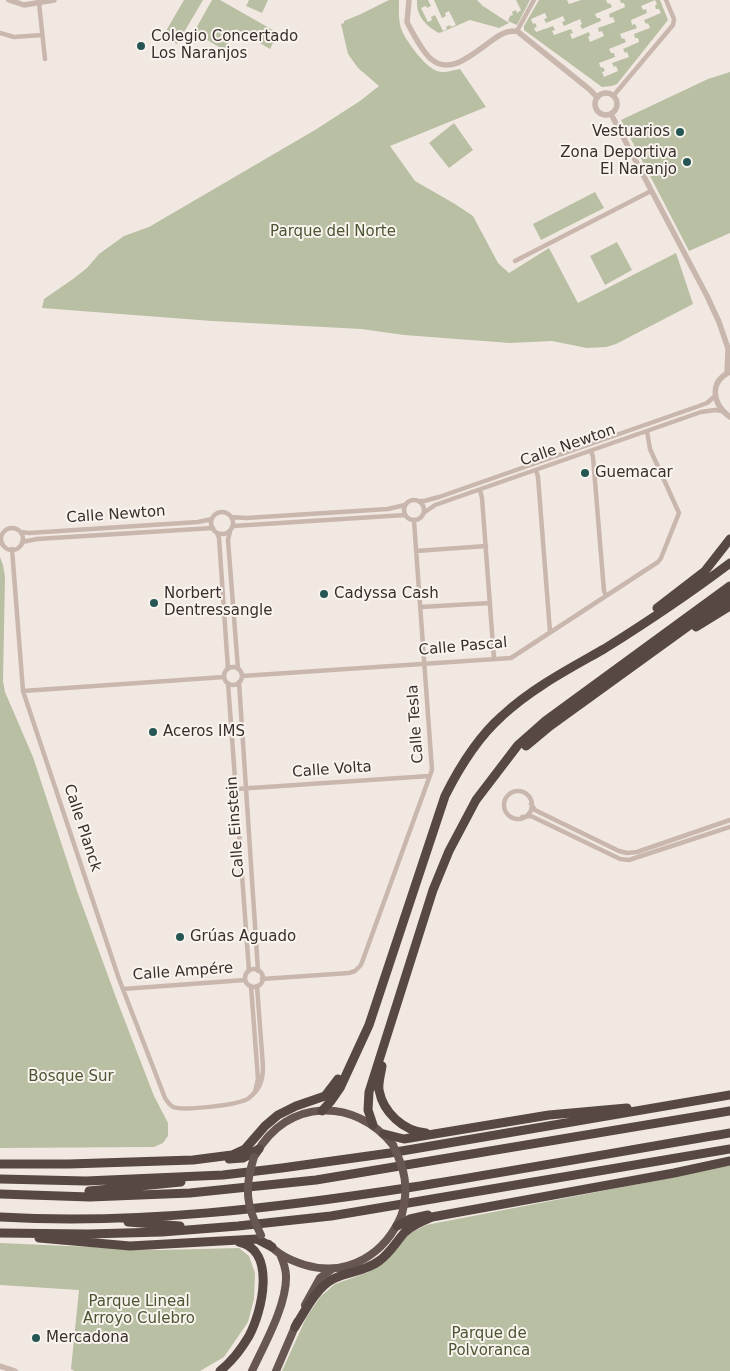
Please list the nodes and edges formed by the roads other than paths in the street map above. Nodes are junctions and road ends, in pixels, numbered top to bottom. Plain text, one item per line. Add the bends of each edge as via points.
1 (9, 0) edge
2 (54, 0) edge
3 (409, 0) edge
4 (534, 0) edge
5 (666, 0) edge
6 (39, 3) junction
7 (517, 31) junction
8 (0, 33) edge
9 (42, 35) junction
10 (44, 59) dead end
11 (614, 95) junction
12 (597, 97) junction
13 (611, 114) junction
14 (652, 190) junction
15 (515, 261) dead end
16 (729, 351) edge
17 (728, 373) edge
18 (715, 396) junction
19 (722, 411) junction
20 (730, 417) edge
21 (647, 431) junction
22 (591, 451) junction
23 (536, 470) junction
24 (480, 490) junction
25 (420, 501) junction
26 (405, 505) junction
27 (425, 512) junction
28 (405, 515) junction
29 (231, 517) junction
30 (212, 519) junction
31 (414, 521) junction
32 (213, 528) junction
33 (231, 529) junction
34 (21, 532) junction
35 (217, 533) junction
36 (730, 539) edge
37 (22, 542) junction
38 (486, 546) junction
39 (12, 549) junction
40 (416, 551) junction
41 (730, 563) edge
42 (730, 586) edge
43 (606, 596) junction
44 (730, 596) edge
45 (490, 603) junction
46 (730, 606) edge
47 (421, 607) junction
48 (640, 626) junction
49 (550, 632) junction
50 (667, 642) junction
51 (494, 659) junction
52 (424, 663) junction
53 (228, 668) junction
54 (238, 668) junction
55 (242, 676) junction
56 (224, 677) junction
57 (239, 682) junction
58 (228, 683) junction
59 (23, 691) junction
60 (429, 776) junction
61 (236, 789) junction
62 (246, 789) junction
63 (531, 804) junction
64 (522, 818) junction
65 (730, 820) edge
66 (730, 827) edge
67 (453, 844) junction
68 (249, 971) junction
69 (258, 971) junction
70 (262, 979) junction
71 (245, 980) junction
72 (251, 986) junction
73 (258, 986) junction
74 (123, 989) junction
75 (385, 1040) junction
76 (354, 1056) junction
77 (255, 1092) junction
78 (730, 1095) edge
79 (714, 1098) junction
80 (322, 1111) junction
81 (730, 1111) edge
82 (373, 1125) junction
83 (730, 1133) edge
84 (384, 1134) junction
85 (431, 1134) junction
86 (730, 1149) edge
87 (257, 1153) junction
88 (193, 1160) junction
89 (730, 1161) edge
90 (0, 1164) edge
91 (223, 1175) junction
92 (0, 1179) edge
93 (0, 1194) edge
94 (57, 1196) junction
95 (500, 1204) junction
96 (0, 1216) edge
97 (106, 1218) junction
98 (238, 1226) junction
99 (398, 1226) junction
100 (3, 1233) edge
101 (231, 1240) junction
102 (272, 1247) junction
103 (280, 1254) junction
104 (332, 1269) junction
105 (295, 1327) junction
106 (0, 1366) edge
107 (253, 1368) edge
108 (15, 1371) edge
109 (220, 1371) edge
110 (276, 1371) edge

1 - 6 street via 24,5
2 - 6 street
3 - 7 street via 407,22 436,63 451,65 461,62 504,33
4 - 7 street
5 - 11 street via 674,19 673,25
6 - 9 street
7 - 12 street
8 - 9 street
9 - 10 street
11 - 12 street via 606,92
11 - 13 street via 618,102
12 - 13 street via 595,105 598,112
13 - 14 street
14 - 15 street
14 - 16 street via 711,305
16 - 17 street
17 - 18 street via 719,381
18 - 19 street
18 - 25 street, Calle Newton via 699,406
19 - 20 street
19 - 21 street, Calle Newton via 701,412
21 - 22 street, Calle Newton
21 - 43 street, Calle Pascal via 650,449 679,513 658,562
22 - 23 street, Calle Newton
22 - 43 street
23 - 24 street, Calle Newton
23 - 49 street
24 - 27 street, Calle Newton via 435,505
24 - 38 street
25 - 26 street via 412,500
25 - 27 street
26 - 28 street
26 - 29 street via 388,509
27 - 31 street
28 - 31 street
28 - 33 street
29 - 30 street via 222,513
29 - 33 street
30 - 32 street
30 - 34 street, Calle Newton
31 - 40 street, Calle Tesla
32 - 35 street
32 - 37 street, Calle Newton
33 - 35 street
33 - 54 street via 228,540
34 - 37 street
34 - 39 street via 11,528 3,534 3,544
35 - 53 street
36 - 48 highway via 705,571 651,612
37 - 39 street
38 - 40 street
38 - 45 street
39 - 59 street, Calle Planck
40 - 47 street, Calle Tesla
41 - 48 highway
42 - 67 highway via 544,722 518,746 476,800
43 - 49 street, Calle Pascal
44 - 50 highway
45 - 47 street
45 - 51 street
46 - 50 highway
47 - 52 street, Calle Tesla
48 - 76 highway via 536,690 502,715 459,768 445,796 369,1025
49 - 51 street, Calle Pascal via 511,658
50 - 67 highway via 524,747
51 - 52 street, Calle Pascal
52 - 55 street, Calle Pascal
52 - 60 street, Calle Tesla via 432,762
53 - 54 street
53 - 56 street
54 - 55 street
55 - 57 street
56 - 58 street
56 - 59 street
57 - 58 street
57 - 62 street, Calle Einstein
58 - 61 street, Calle Einstein
59 - 74 street, Calle Planck
60 - 62 street, Calle Volta
60 - 70 street, Calle Tesla via 361,965 355,971 339,974
61 - 62 street, Calle Volta
61 - 68 street, Calle Einstein
62 - 69 street, Calle Einstein
63 - 64 street via 530,811
63 - 64 street via 527,795 520,791 512,792 505,799 509,816
63 - 65 street via 543,814 627,853
64 - 66 street via 531,816 620,859 629,860
67 - 75 highway via 432,890
68 - 69 street
68 - 71 street
69 - 70 street
70 - 73 street
71 - 72 street
71 - 74 street, Calle Ampére
72 - 73 street
72 - 77 street via 258,1079
73 - 77 street via 263,1079
74 - 77 street, Calle Planck via 169,1104 182,1108 236,1104
75 - 82 highway via 369,1092 368,1110
75 - 85 highway via 379,1083 386,1108 404,1126
76 - 80 highway via 337,1092
76 - 88 highway via 325,1096 278,1116 245,1148 232,1155
78 - 79 highway
79 - 85 highway via 549,1115
79 - 91 highway via 324,1163
80 - 82 highway via 352,1114
80 - 87 highway via 288,1121 273,1132
81 - 94 highway via 316,1180 190,1193
82 - 84 highway
83 - 97 highway via 328,1200 232,1211
84 - 85 highway via 404,1138
84 - 99 highway, bridge via 402,1163 406,1180 406,1201
86 - 98 highway via 331,1216
87 - 88 highway via 236,1158
87 - 102 highway, bridge via 248,1175 247,1191 252,1218
88 - 90 highway
89 - 95 highway
91 - 92 highway via 86,1181
91 - 94 highway
93 - 94 highway
95 - 99 highway via 416,1217
95 - 105 highway via 432,1217 419,1223 377,1262 328,1282
96 - 97 highway
97 - 98 highway via 117,1222 181,1226
98 - 100 highway via 162,1232
99 - 104 highway via 378,1250 364,1260
100 - 101 highway via 130,1246
101 - 102 highway via 257,1239
101 - 109 highway via 254,1249 260,1262 263,1288 260,1311 249,1336
102 - 103 highway
103 - 104 highway via 313,1268
103 - 107 highway via 286,1288 270,1336
104 - 105 highway via 311,1290
105 - 110 highway
106 - 108 street

